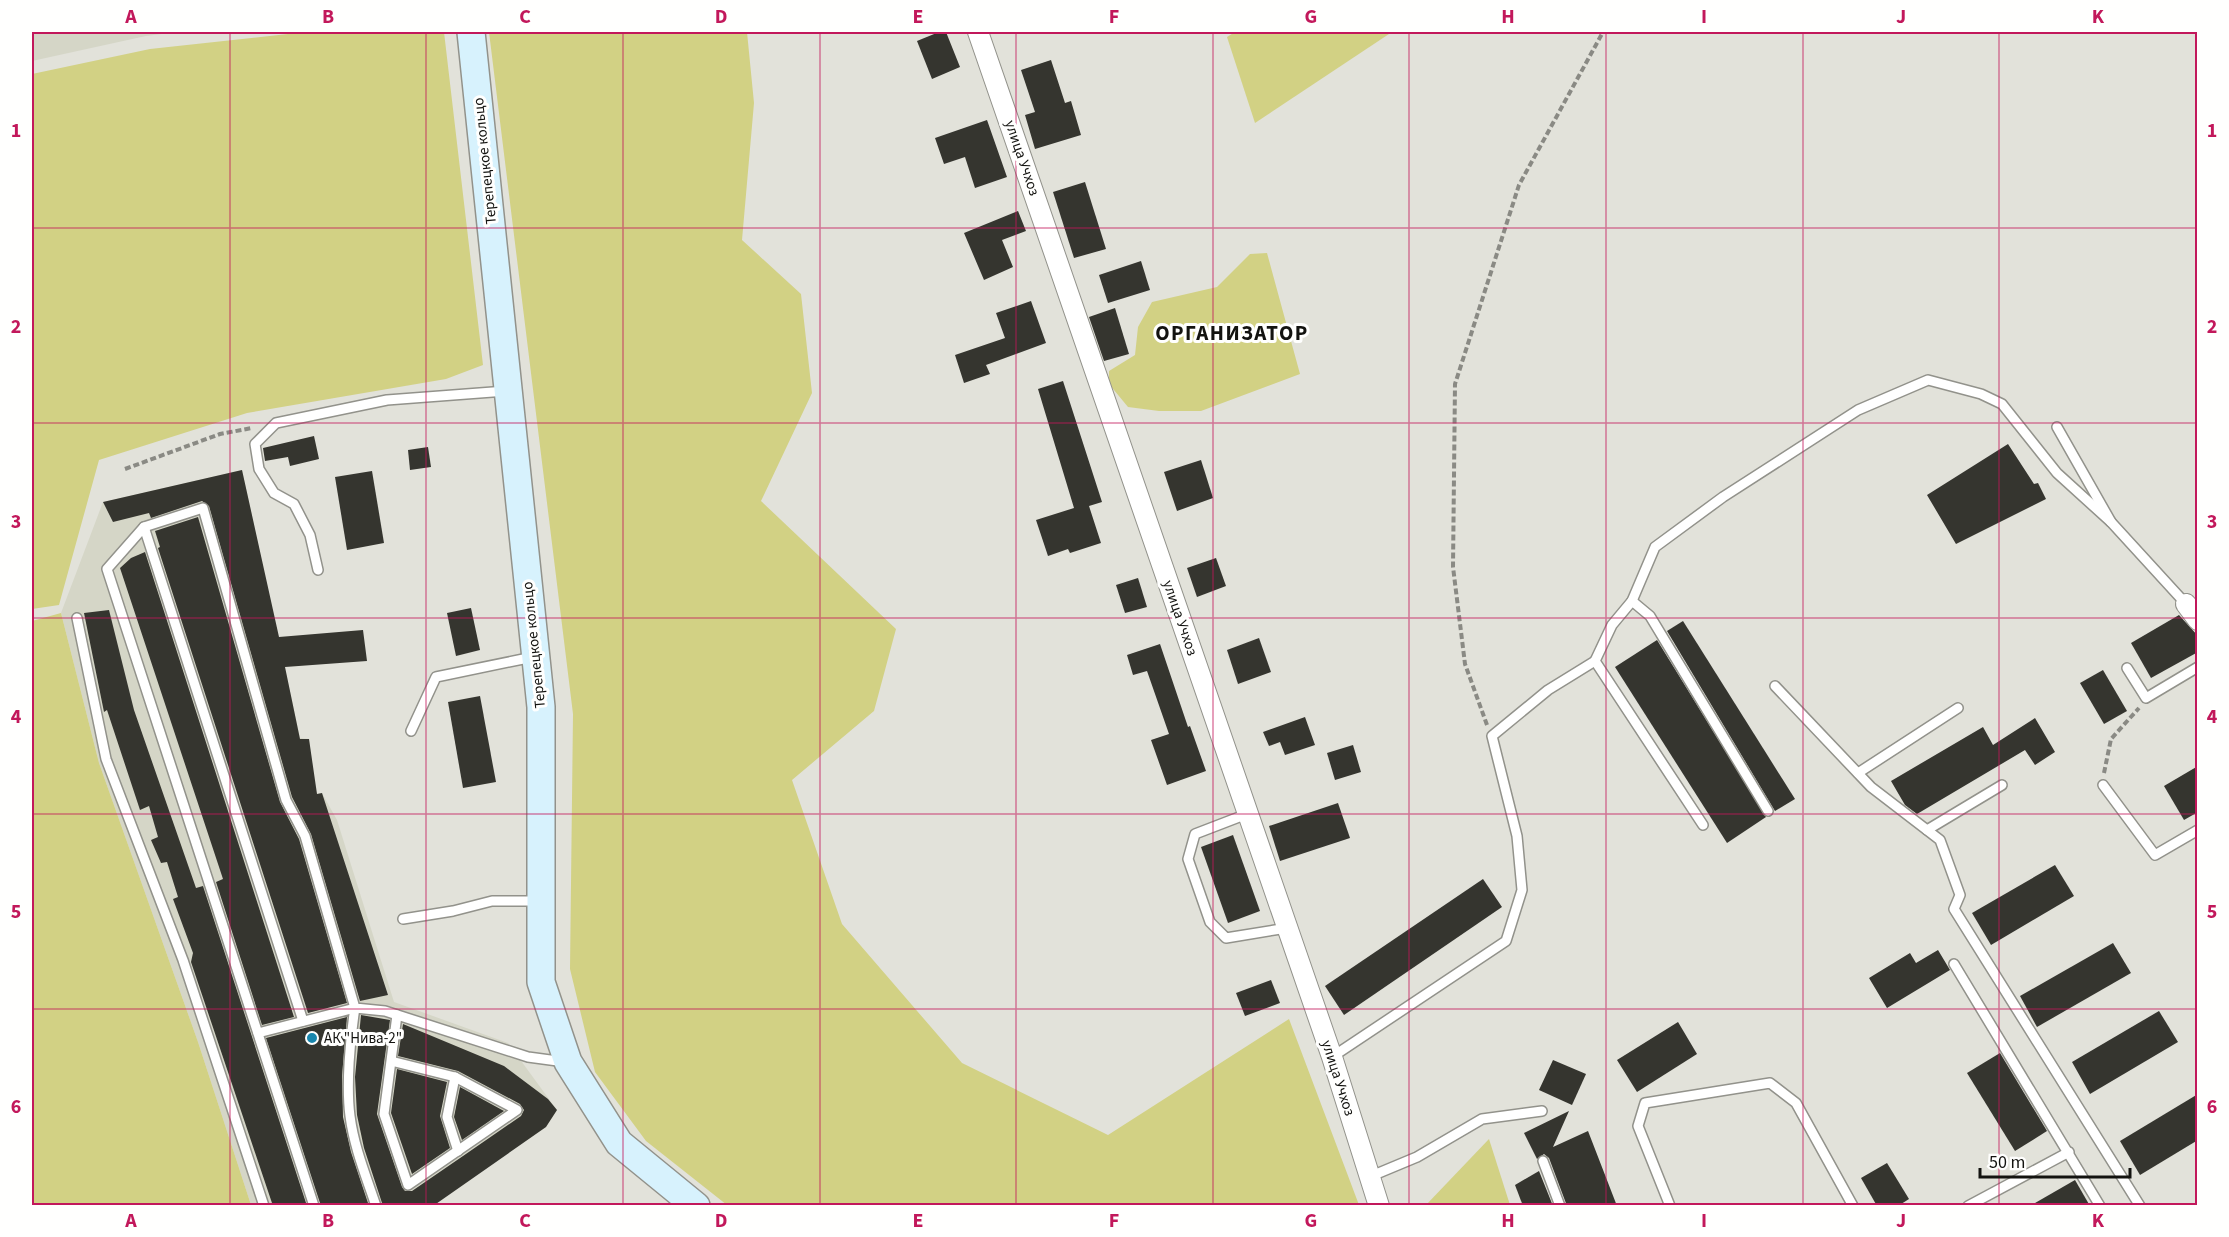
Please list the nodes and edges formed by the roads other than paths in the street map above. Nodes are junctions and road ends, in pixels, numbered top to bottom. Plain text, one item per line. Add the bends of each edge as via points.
1 (471, 32) edge
2 (978, 32) edge
3 (508, 391) junction
4 (2057, 427) dead end
5 (2111, 522) junction
6 (144, 526) junction
7 (318, 570) dead end
8 (1632, 601) junction
9 (2192, 612) edge
10 (77, 618) dead end
11 (536, 656) junction
12 (1595, 661) junction
13 (2198, 667) edge
14 (2127, 668) dead end
15 (1775, 686) dead end
16 (1958, 708) dead end
17 (411, 731) dead end
18 (1858, 773) junction
19 (2002, 785) dead end
20 (2103, 785) road end
21 (1768, 811) dead end
22 (1247, 814) junction
23 (1703, 825) dead end
24 (1927, 830) junction
25 (2198, 830) edge
26 (542, 901) junction
27 (403, 919) dead end
28 (1287, 928) junction
29 (1954, 964) dead end
30 (355, 1008) junction
31 (397, 1015) junction
32 (303, 1021) junction
33 (258, 1033) junction
34 (1332, 1057) junction
35 (391, 1060) junction
36 (568, 1062) junction
37 (455, 1077) junction
38 (1542, 1111) dead end
39 (458, 1151) junction
40 (2069, 1152) junction
41 (1543, 1161) dead end
42 (1369, 1177) junction
43 (692, 1204) edge
44 (264, 1206) edge
45 (314, 1206) edge
46 (376, 1206) edge
47 (1379, 1206) edge
48 (1560, 1206) edge
49 (1670, 1206) edge
50 (1853, 1206) edge
51 (1968, 1206) edge
52 (2100, 1206) edge
53 (2139, 1206) edge

1 - 3 street, Терепецкое кольцо
2 - 22 street, улица Учхоз
3 - 7 lane via 387,400 276,423 255,444 259,469 274,493 294,504 310,535
3 - 11 street, Терепецкое кольцо
4 - 5 lane
5 - 8 lane via 2057,473 2002,404 1981,394 1928,380 1858,410 1723,497 1655,547
5 - 9 lane
6 - 30 lane via 203,508 286,800 305,836
6 - 32 lane
6 - 33 lane via 107,569
8 - 12 lane via 1612,625
8 - 21 lane via 1650,616
10 - 44 lane via 106,759 183,960
11 - 17 lane via 436,677
11 - 26 street, Терепецкое кольцо via 541,707
12 - 23 lane
12 - 34 lane via 1548,690 1492,736 1517,836 1522,890 1506,941
13 - 14 lane via 2146,698
15 - 18 lane
16 - 18 lane
18 - 24 lane via 1897,810
19 - 24 lane
20 - 25 lane via 2155,855
22 - 28 street, улица Учхоз
22 - 28 lane via 1195,834 1188,860 1210,922 1226,938
24 - 53 lane via 1940,840 1960,895 1954,909
26 - 27 lane via 492,901
26 - 36 street, Терепецкое кольцо via 541,982
28 - 34 street, улица Учхоз
29 - 40 lane
30 - 31 lane
30 - 32 lane
30 - 46 lane via 349,1114
31 - 35 lane
31 - 36 lane via 528,1057
32 - 33 lane
33 - 45 lane
34 - 42 street, улица Учхоз
35 - 37 lane
35 - 39 lane via 384,1114 408,1185
36 - 43 street, Терепецкое кольцо via 619,1143
37 - 39 lane via 447,1117
37 - 39 lane via 517,1110
38 - 42 lane via 1482,1119 1417,1157
40 - 51 lane
40 - 52 lane
41 - 48 lane
42 - 47 street, улица Учхоз
49 - 50 lane via 1638,1126 1645,1103 1770,1083 1796,1103

